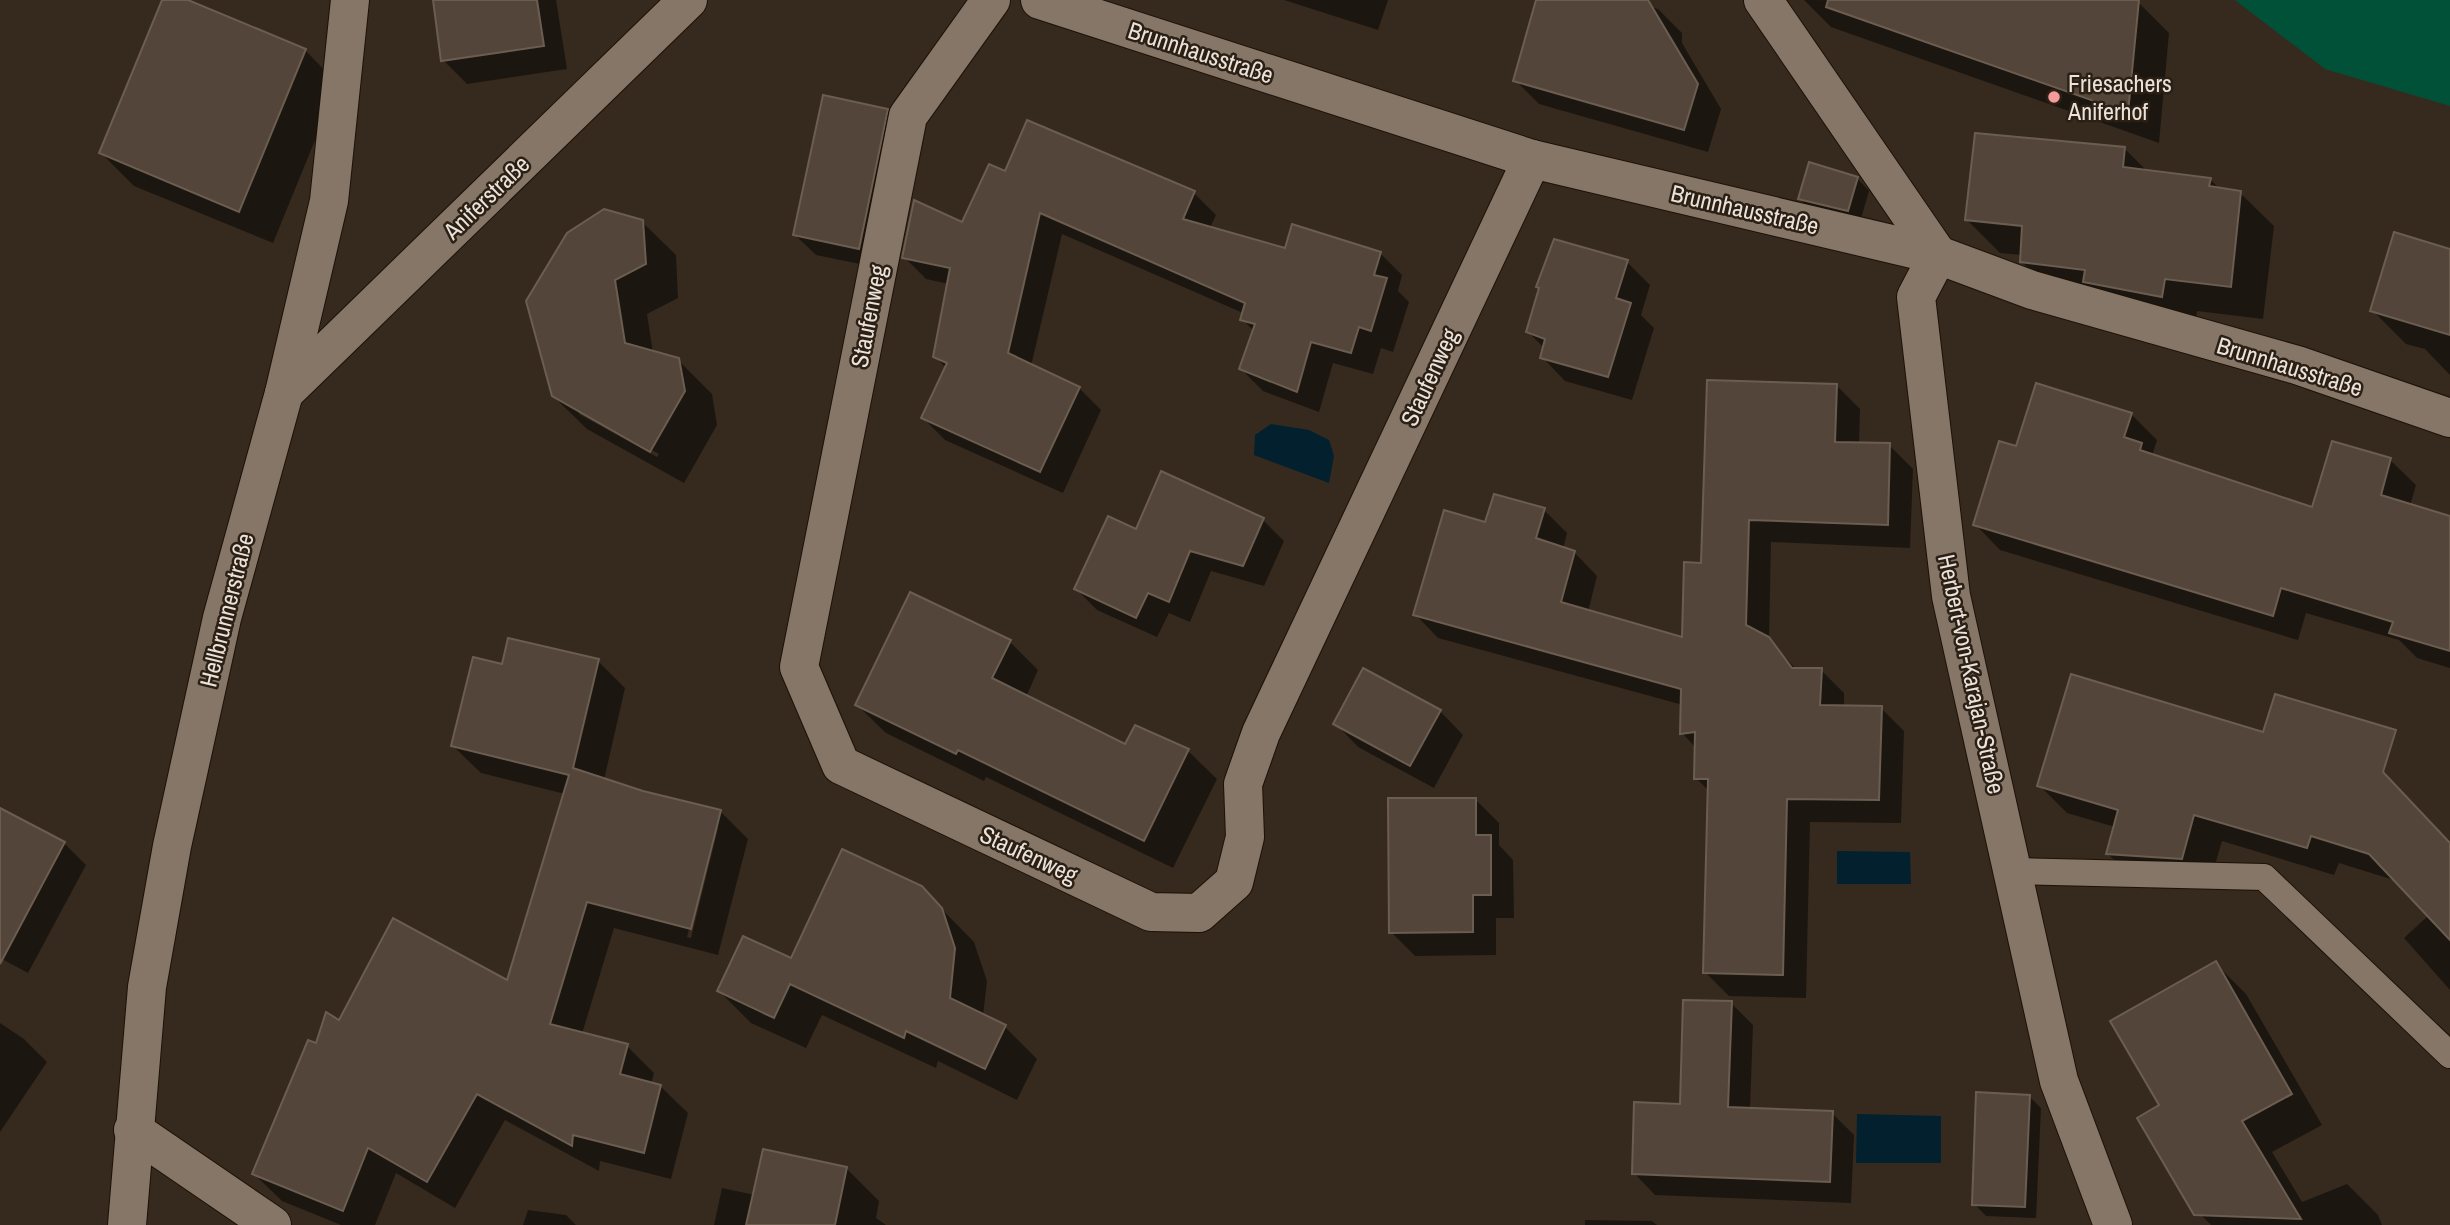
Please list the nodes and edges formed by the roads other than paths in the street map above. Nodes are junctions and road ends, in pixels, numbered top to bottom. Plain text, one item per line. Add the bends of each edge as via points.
1 (350, 0) edge
2 (688, 0) edge
3 (991, 0) edge
4 (1040, 0) edge
5 (1763, 0) edge
6 (1532, 159) junction
7 (1938, 255) junction
8 (284, 393) junction
9 (2450, 418) edge
10 (2014, 871) junction
11 (2450, 1055) edge
12 (133, 1130) junction
13 (127, 1225) edge
14 (272, 1225) edge
15 (2113, 1225) edge

1 - 8 street, Hellbrunnerstraße via 329,201
2 - 8 street, Aniferstraße
3 - 6 street, Staufenweg via 908,116 799,667 841,765 1151,912 1199,913 1234,882 1245,837 1243,783 1261,733
4 - 6 street, Brunnhausstraße
5 - 7 street
6 - 7 street, Brunnhausstraße
7 - 9 street, Brunnhausstraße via 2032,290 2297,365
7 - 10 street, Herbert-von-Karajan-Straße via 1916,297 1951,596
8 - 12 street, Hellbrunnerstraße via 222,618 172,846 147,987
10 - 11 lane via 2264,877
10 - 15 street, Herbert-von-Karajan-Straße via 2059,1081
12 - 13 street, Hellbrunnerstraße
12 - 14 street

